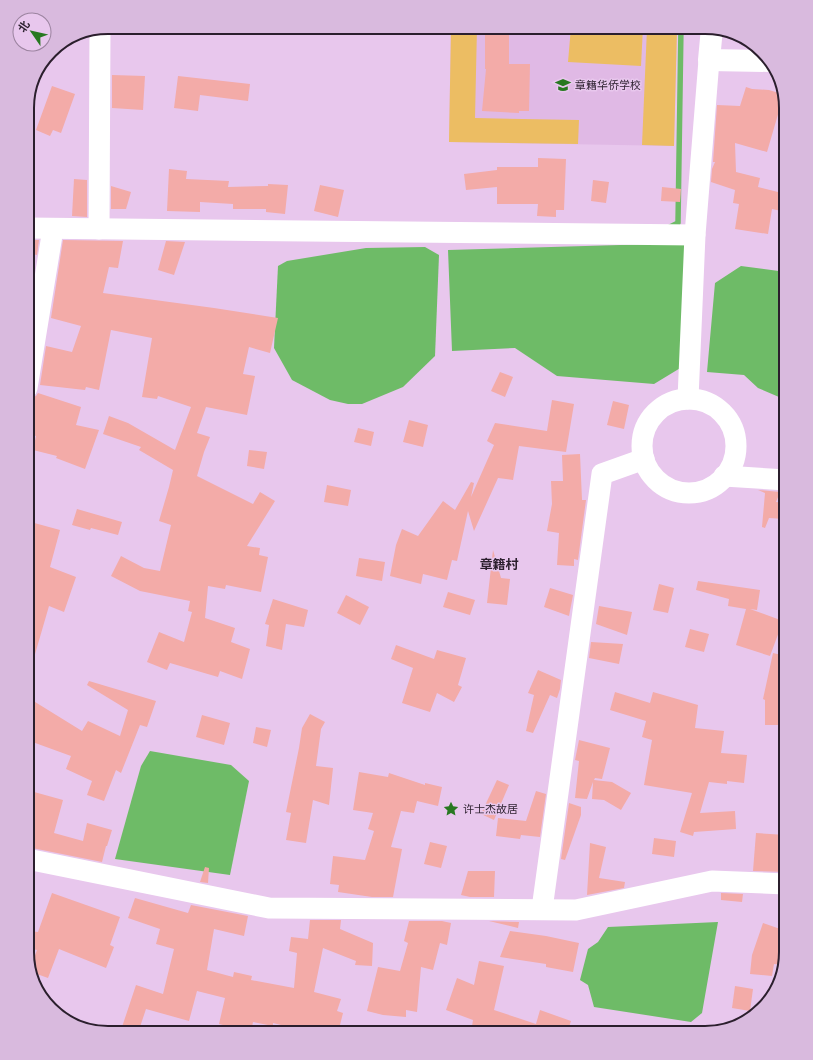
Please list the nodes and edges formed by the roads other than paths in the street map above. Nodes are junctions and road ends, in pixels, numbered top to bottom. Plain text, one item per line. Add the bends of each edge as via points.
1 (100, 34) edge
2 (711, 34) edge
3 (709, 60) junction
4 (762, 61) edge
5 (34, 228) edge
6 (53, 229) junction
7 (99, 229) junction
8 (695, 235) junction
9 (34, 345) edge
10 (688, 399) junction
11 (644, 459) junction
12 (724, 476) junction
13 (779, 480) edge
14 (34, 860) edge
15 (779, 884) edge
16 (542, 910) junction

1 - 7 street
2 - 3 street
3 - 4 street
3 - 8 street
5 - 6 street
6 - 7 street
6 - 9 street
7 - 8 street
8 - 10 street
10 - 11 street via 673,401 659,409 648,421 643,436
10 - 12 street via 704,401 718,409 728,420 734,434 735,449 732,463
11 - 12 street via 656,480 669,488 683,492 698,492 712,486
11 - 16 street via 602,474
12 - 13 street
14 - 16 street via 269,908
15 - 16 street via 712,881 576,910

